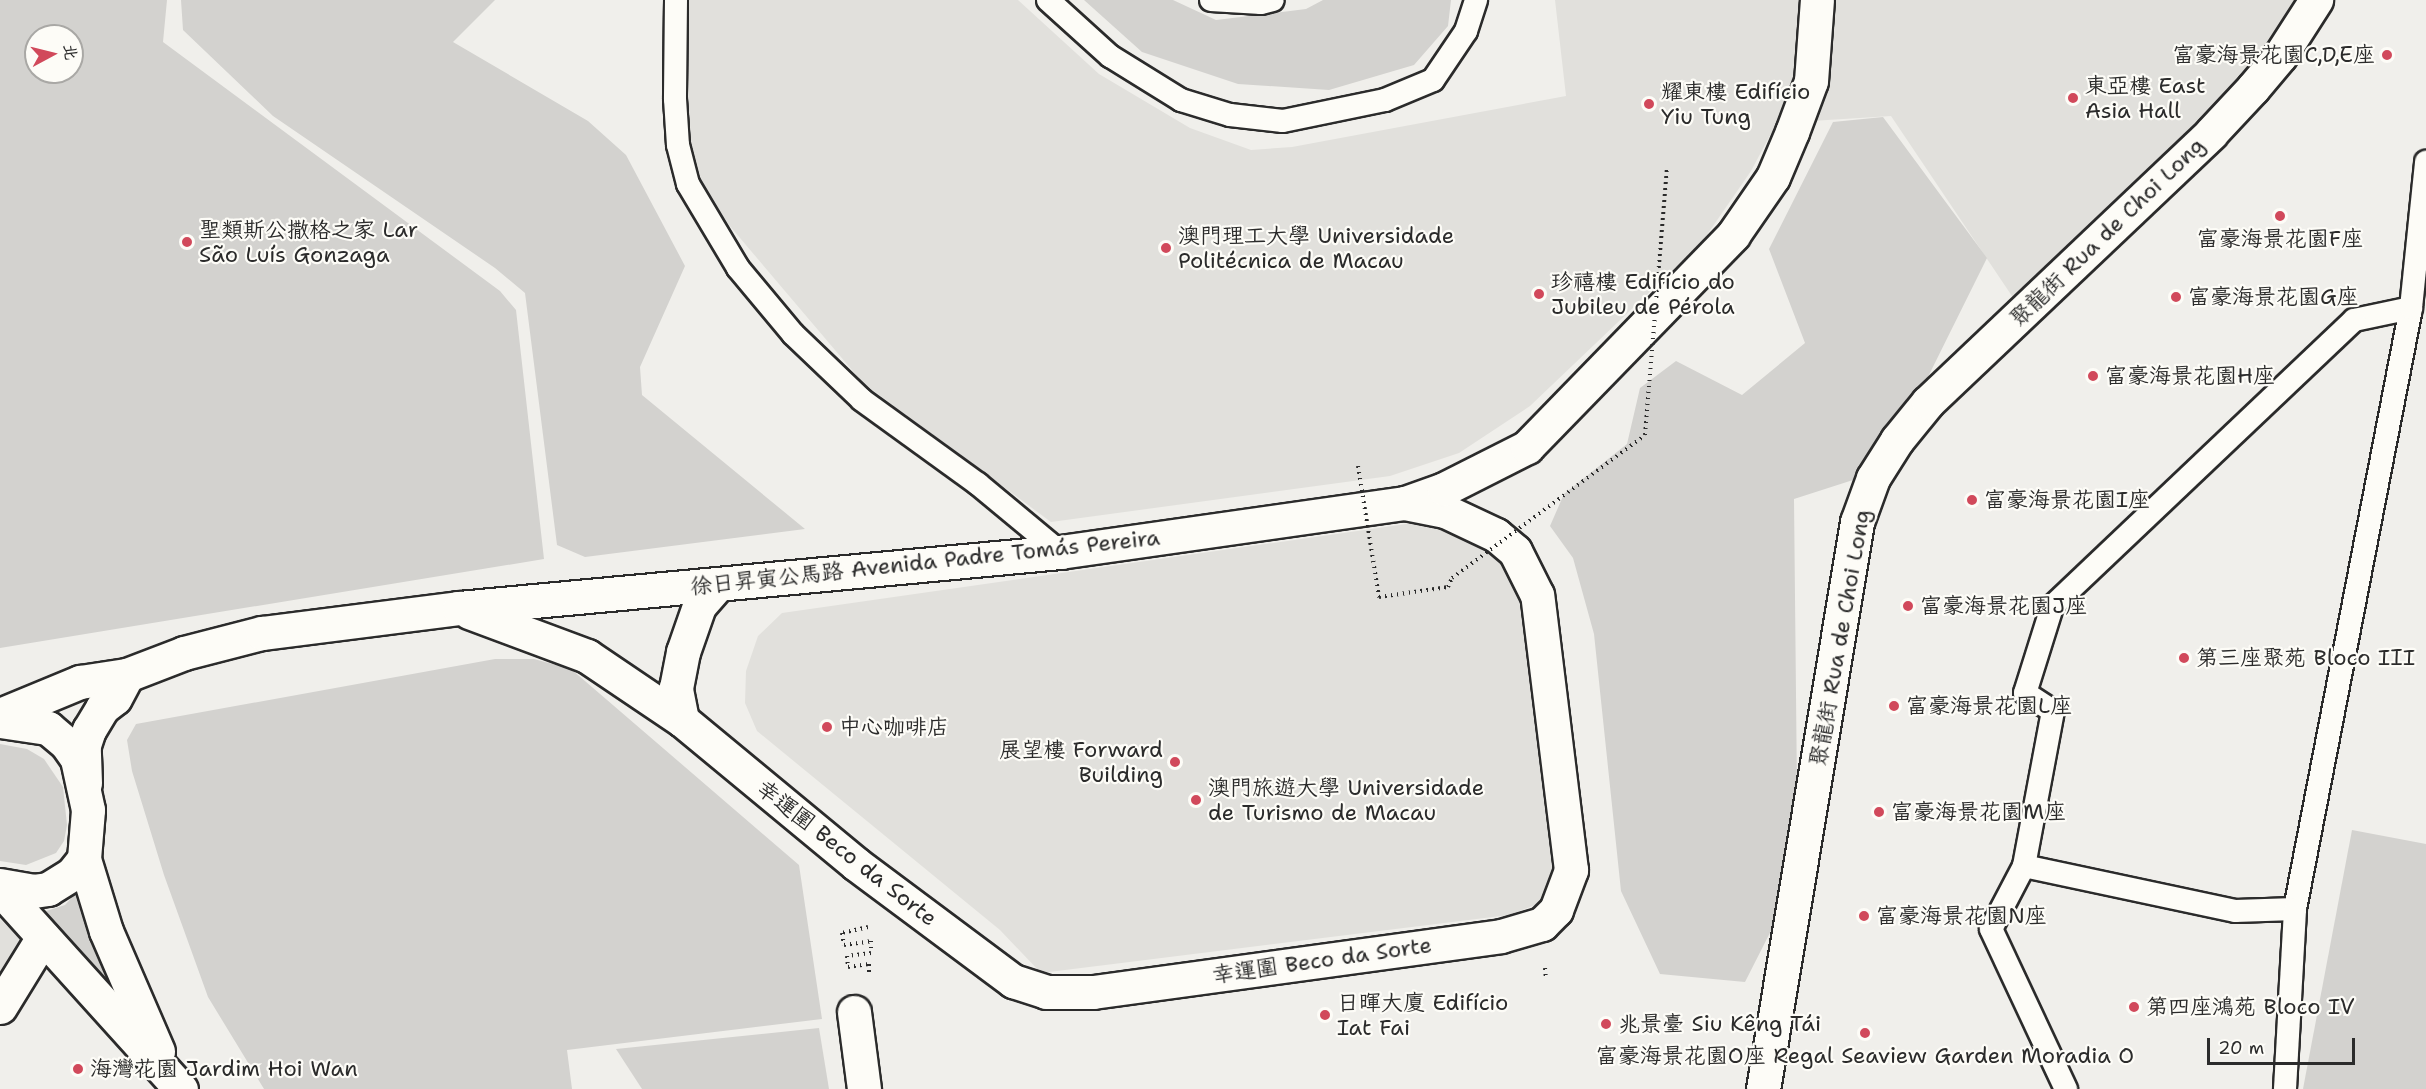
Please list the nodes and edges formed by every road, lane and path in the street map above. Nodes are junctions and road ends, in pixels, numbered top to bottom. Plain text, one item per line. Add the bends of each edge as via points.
1 (676, 0) edge
2 (1048, 0) edge
3 (1211, 0) edge
4 (1273, 0) edge
5 (1476, 0) edge
6 (1817, 0) edge
7 (2316, 0) edge
8 (2426, 162) edge
9 (1666, 168) dead end
10 (2411, 308) junction
11 (1358, 466) dead end
12 (1405, 503) junction
13 (1060, 552) junction
14 (718, 584) junction
15 (459, 608) junction
16 (127, 675) junction
17 (0, 715) edge
18 (682, 720) junction
19 (0, 721) edge
20 (85, 783) junction
21 (84, 859) junction
22 (2024, 866) junction
23 (0, 887) edge
24 (2295, 909) junction
25 (868, 929) dead end
26 (43, 937) junction
27 (859, 977) dead end
28 (0, 1007) edge
29 (854, 1012) dead end
30 (174, 1082) edge
31 (864, 1089) edge
32 (1763, 1089) edge
33 (2066, 1089) edge
34 (2285, 1089) edge

1 - 13 lane via 678,145 688,184 738,268 793,334 862,400 978,483
2 - 5 lane via 1110,56 1181,100 1230,115 1283,121 1384,100 1433,80 1466,31
3 - 4 lane
6 - 12 street, 徐日昇寅公馬路 Avenida Padre Tomás Pereira via 1811,81 1800,112 1773,177 1733,235 1527,447 1493,467
7 - 32 street, 聚龍街 Rua de Choi Long via 2280,56 2246,96 1928,402 1896,440 1873,478 1857,522
8 - 10 lane
9 - 11 path, bridge via 1645,435 1452,578 1449,587 1379,597
10 - 22 lane via 2354,320 2052,607 2025,693 2053,711
10 - 24 lane
12 - 13 street, 徐日昇寅公馬路 Avenida Padre Tomás Pereira
12 - 18 street, 幸運圍 Beco da Sorte via 1445,511 1496,535 1515,551 1537,595 1571,870 1556,910 1542,924 1501,936 1094,992 1046,992 1013,981 855,864
13 - 14 street, 徐日昇寅公馬路 Avenida Padre Tomás Pereira
14 - 15 street, 徐日昇寅公馬路 Avenida Padre Tomás Pereira
14 - 18 street via 699,606 683,652 676,688
15 - 16 street, 徐日昇寅公馬路 Avenida Padre Tomás Pereira via 262,633 184,653
15 - 18 street, 幸運圍 Beco da Sorte via 587,656
16 - 17 street, 徐日昇寅公馬路 Avenida Padre Tomás Pereira via 80,682
16 - 20 street via 115,698 102,708 89,730 84,746
19 - 20 street via 48,728 77,759
20 - 21 street via 88,819
21 - 23 street via 72,874 48,889 16,891
21 - 30 street via 106,931
22 - 24 lane via 2235,911
22 - 33 lane via 1990,929
23 - 26 street
24 - 34 lane
25 - 27 path via 843,933 844,945 871,941 872,953 847,956 848,967 869,964 869,975
26 - 28 street
26 - 30 street
29 - 31 street

